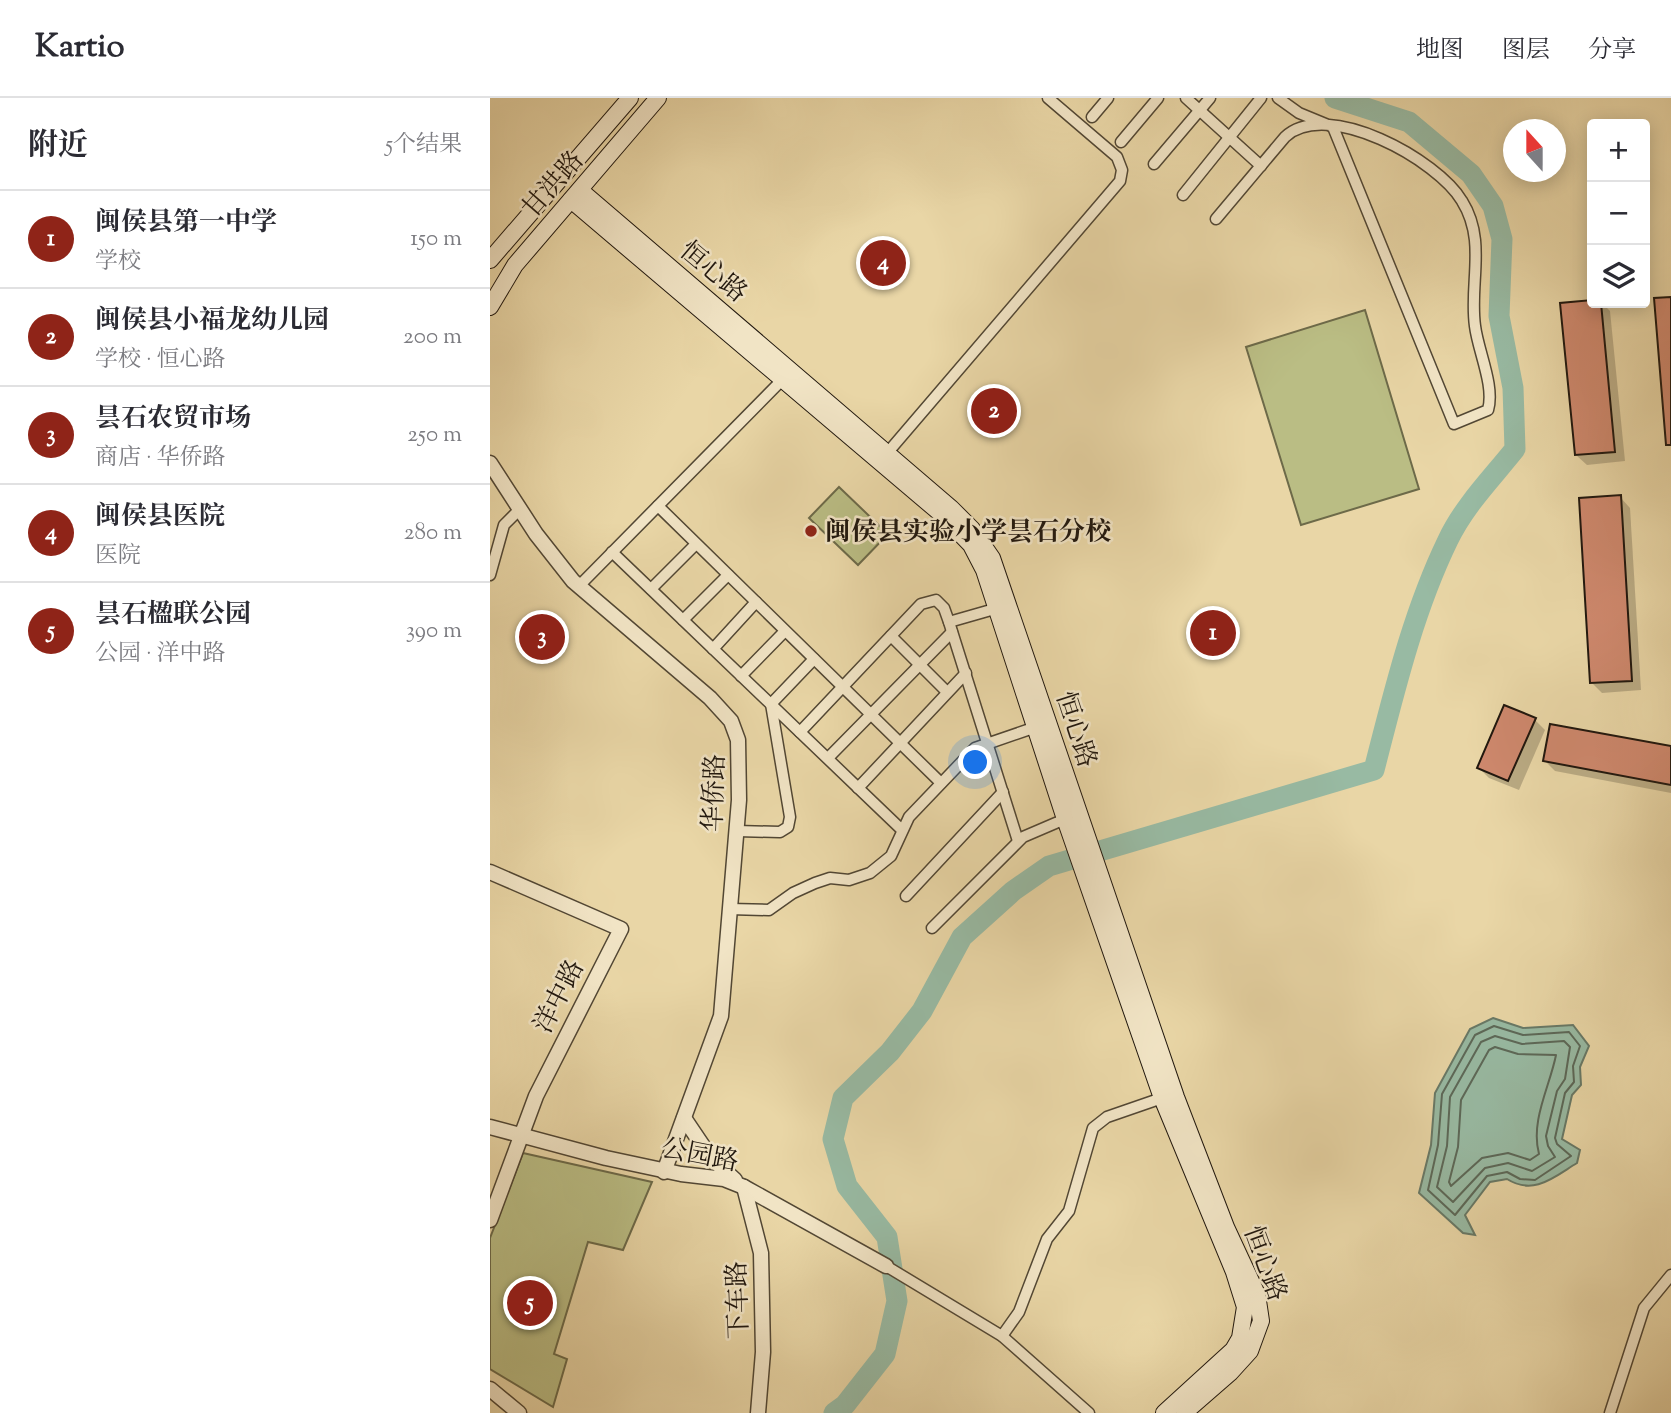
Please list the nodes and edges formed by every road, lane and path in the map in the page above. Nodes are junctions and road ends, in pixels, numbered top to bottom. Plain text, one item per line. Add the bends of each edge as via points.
1 (630, 98) edge
2 (658, 98) edge
3 (1048, 98) edge
4 (1108, 98) edge
5 (1158, 98) edge
6 (1186, 98) edge
7 (1210, 98) edge
8 (1261, 98) edge
9 (1278, 98) edge
10 (1199, 110) junction
11 (1092, 117) dead end
12 (1333, 127) junction
13 (1230, 137) junction
14 (1121, 142) dead end
15 (1154, 164) dead end
16 (1261, 166) junction
17 (576, 195) junction
18 (1184, 195) dead end
19 (1216, 219) dead end
20 (490, 260) edge
21 (490, 307) edge
22 (783, 379) junction
23 (884, 457) junction
24 (490, 463) edge
25 (657, 506) junction
26 (519, 510) junction
27 (696, 544) junction
28 (612, 552) junction
29 (490, 575) edge
30 (728, 575) junction
31 (578, 587) junction
32 (651, 589) junction
33 (756, 602) junction
34 (998, 608) junction
35 (683, 620) junction
36 (950, 627) junction
37 (785, 631) junction
38 (891, 636) junction
39 (713, 649) junction
40 (814, 659) junction
41 (920, 665) junction
42 (965, 673) junction
43 (741, 676) junction
44 (843, 687) junction
45 (947, 692) junction
46 (771, 704) junction
47 (871, 714) junction
48 (1036, 727) junction
49 (800, 732) junction
50 (901, 743) junction
51 (988, 743) junction
52 (828, 758) junction
53 (942, 783) junction
54 (858, 788) junction
55 (1003, 792) junction
56 (1065, 819) junction
57 (902, 830) junction
58 (737, 831) junction
59 (1018, 841) junction
60 (1081, 842) junction
61 (1090, 868) junction
62 (490, 872) edge
63 (906, 897) dead end
64 (729, 909) junction
65 (932, 928) dead end
66 (1162, 1098) junction
67 (684, 1118) junction
68 (490, 1127) edge
69 (519, 1135) junction
70 (664, 1172) junction
71 (744, 1187) junction
72 (490, 1220) edge
73 (886, 1266) joint
74 (1671, 1275) edge
75 (1002, 1336) junction
76 (490, 1389) edge
77 (519, 1413) edge
78 (758, 1413) edge
79 (1089, 1413) edge
80 (1164, 1413) edge
81 (1184, 1413) edge
82 (1611, 1413) edge

1 - 20 main road, 甘洪路
2 - 17 main road, 甘洪路
3 - 23 street via 1117,157 1120,181
4 - 11 street
5 - 14 street
6 - 10 street
7 - 10 street
8 - 13 street
9 - 12 street
10 - 13 street
10 - 15 street
12 - 12 street via 1385,139 1428,168 1462,200 1477,243 1475,325 1489,397 1485,413 1454,424
12 - 16 street via 1294,131
13 - 16 street
13 - 18 street
16 - 19 street
17 - 21 main road, 甘洪路 via 515,265
17 - 22 main road, 恒心路
17 - 23 main road, 恒心路
22 - 23 main road, 恒心路
22 - 25 street
23 - 34 main road, 恒心路 via 971,545
23 - 60 main road, 恒心路 via 958,514 992,558
24 - 26 street, 华侨路
25 - 27 street
25 - 28 street
26 - 29 street via 504,525
26 - 31 street, 华侨路
27 - 30 street
27 - 32 street
28 - 31 street
28 - 32 street
30 - 33 street
30 - 35 street
31 - 58 street, 华侨路 via 731,721 740,751
32 - 35 street
33 - 37 street
33 - 39 street
34 - 36 street
34 - 48 main road, 恒心路
35 - 39 street
36 - 38 street via 940,603 931,600 921,604
36 - 41 street
36 - 42 street
37 - 40 street
37 - 43 street
38 - 41 street
38 - 44 street
39 - 43 street
40 - 44 street
40 - 46 street
41 - 45 street
41 - 47 street
42 - 45 street
42 - 51 street
43 - 46 street
44 - 47 street
44 - 49 street
45 - 50 street
46 - 49 street
46 - 58 street via 790,822 780,832
47 - 50 street
47 - 52 street
48 - 51 street
48 - 56 main road, 恒心路
49 - 52 street
50 - 53 street
50 - 54 street
51 - 53 street via 975,748
51 - 55 street
52 - 54 street
53 - 57 street
54 - 57 street
55 - 59 street
55 - 63 street
56 - 59 street via 1030,831
56 - 60 main road, 恒心路
57 - 64 street via 891,856 870,873 815,883 769,910
58 - 64 street, 华侨路
59 - 65 street
60 - 61 main road, 恒心路
61 - 66 main road, 恒心路
61 - 81 main road, 恒心路 via 1260,1309 1258,1334 1250,1351
62 - 69 street, 洋中路 via 621,929
64 - 67 street, 华侨路 via 718,1027
66 - 75 street via 1107,1117 1093,1128 1069,1211 1047,1239 1019,1312
66 - 80 main road, 恒心路 via 1245,1307 1240,1338 1233,1350
67 - 70 street, 华侨路
67 - 71 street via 717,1165
68 - 69 street, 公园路
69 - 70 street, 公园路
69 - 72 street, 洋中路
70 - 71 street, 公园路 via 724,1179
71 - 73 street, 公园路
71 - 78 street, 下车路 via 761,1254 763,1352
73 - 75 street
74 - 82 street via 1644,1308
75 - 79 street
76 - 77 street

